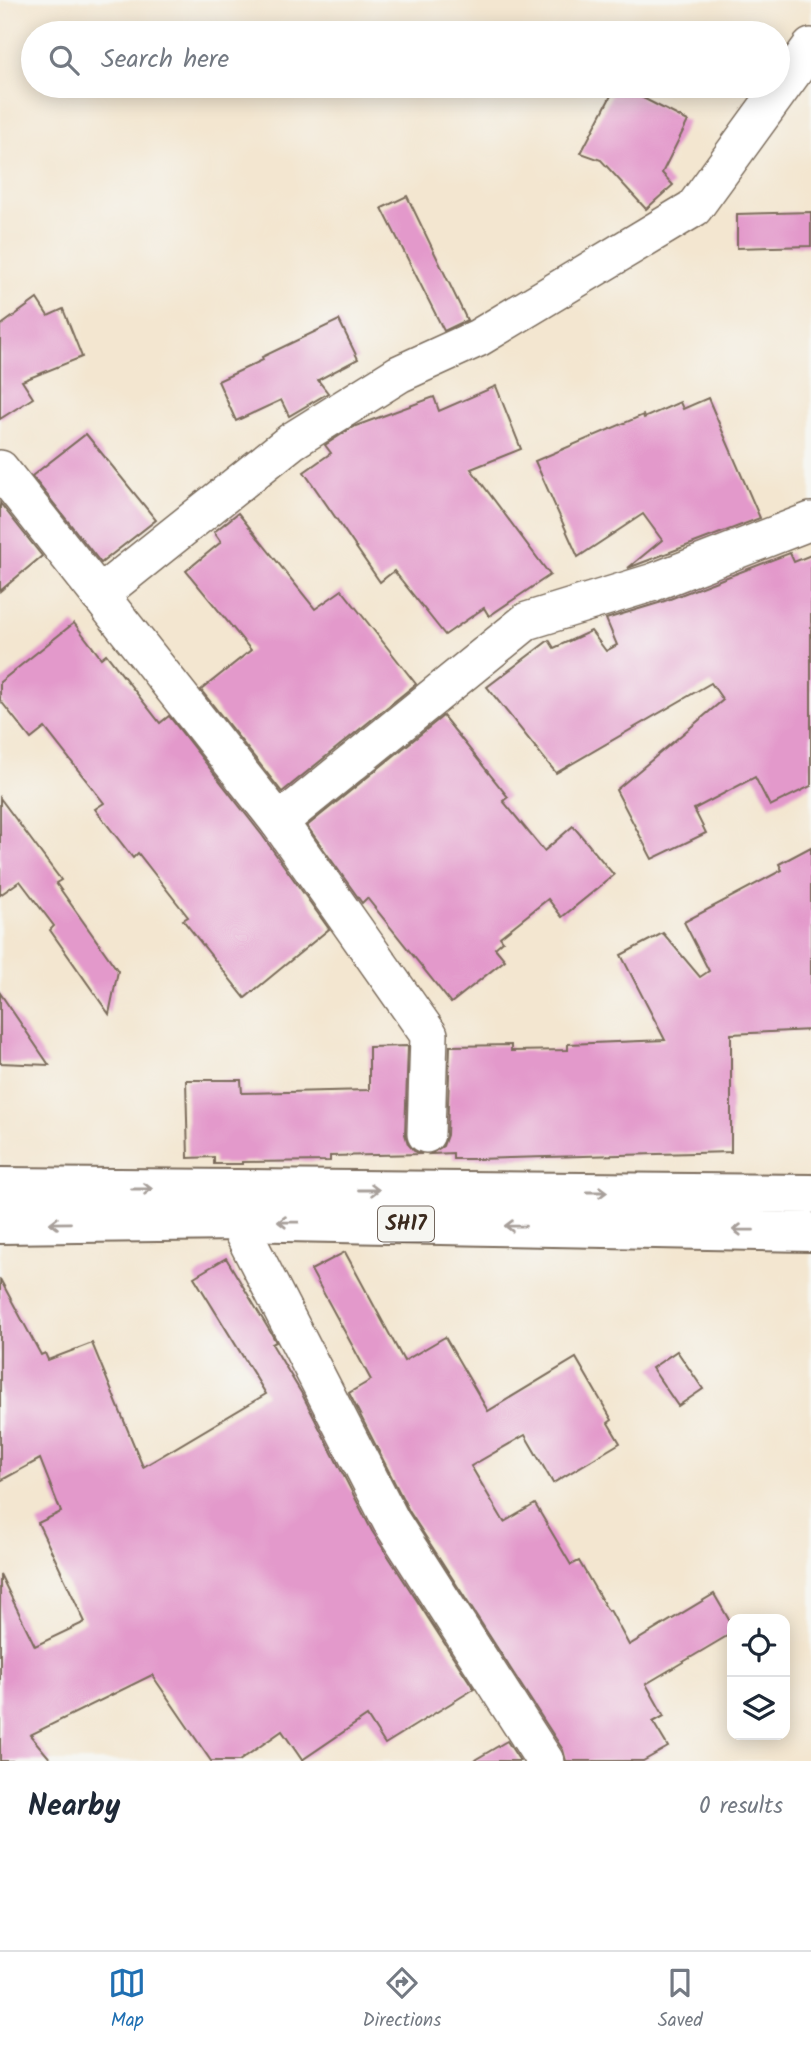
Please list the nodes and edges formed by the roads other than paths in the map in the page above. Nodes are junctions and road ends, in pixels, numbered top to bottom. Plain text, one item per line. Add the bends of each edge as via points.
1 (811, 47) edge
2 (790, 76) edge
3 (774, 98) edge
4 (0, 469) edge
5 (811, 520) edge
6 (99, 595) junction
7 (279, 822) junction
8 (426, 1134) dead end
9 (0, 1187) edge
10 (811, 1194) edge
11 (237, 1221) junction
12 (0, 1224) edge
13 (811, 1232) edge
14 (545, 1761) edge

1 - 2 street
3 - 6 street via 694,208 478,338 399,374 292,441
4 - 6 street
5 - 7 street via 654,582 527,621
6 - 7 street
7 - 8 street via 429,1035
9 -> 10 main road
11 -> 12 main road, SH17
13 -> 11 main road, SH17
11 - 14 street via 391,1521

